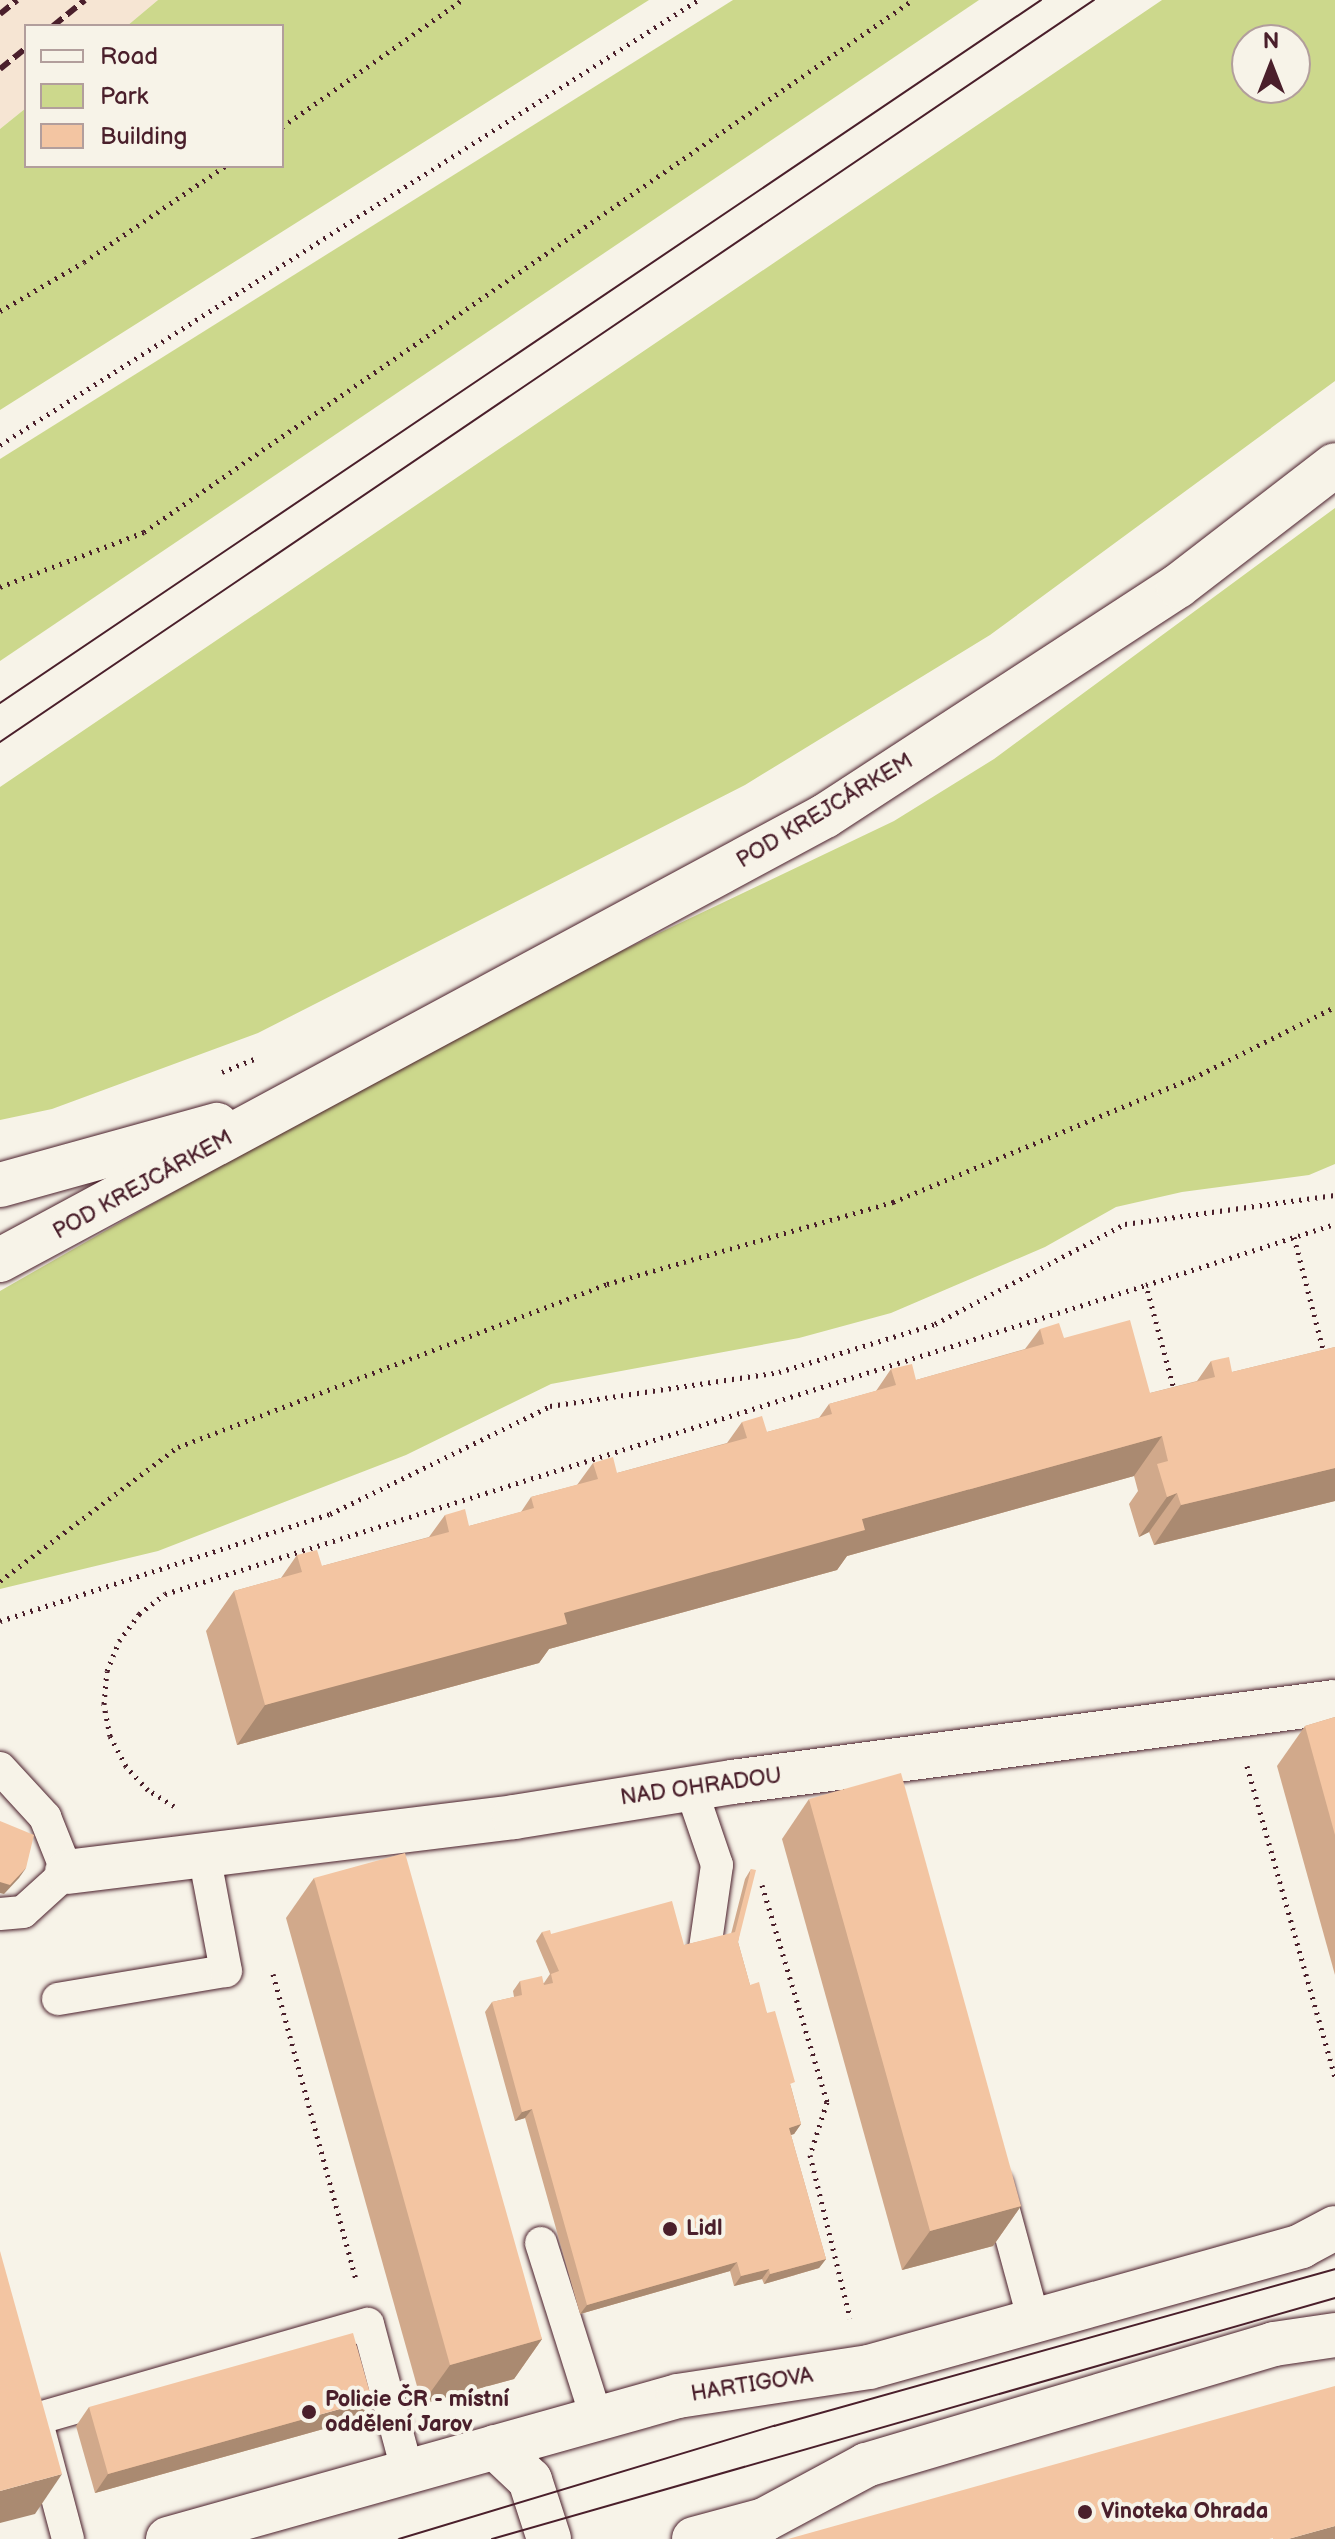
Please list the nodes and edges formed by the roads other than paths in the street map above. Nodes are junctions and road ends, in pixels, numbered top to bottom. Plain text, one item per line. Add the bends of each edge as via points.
1 (1335, 465) edge
2 (285, 1106) junction
3 (0, 1185) edge
4 (0, 1260) edge
5 (1335, 1702) edge
6 (0, 1768) edge
7 (691, 1789) junction
8 (204, 1855) junction
9 (67, 1872) junction
10 (0, 1914) edge
11 (705, 1948) edge
12 (58, 1999) dead end
13 (987, 2150) edge
14 (1335, 2228) edge
15 (541, 2243) dead end
16 (1034, 2321) junction
17 (1335, 2335) edge
18 (597, 2420) junction
19 (495, 2447) junction
20 (408, 2473) junction
21 (68, 2539) edge
22 (168, 2539) edge
23 (549, 2539) edge
24 (694, 2539) edge

1 - 2 main road, POD KREJCÁRKEM via 1178,586 825,816
2 - 3 main road, POD KREJCÁRKEM
2 - 4 main road, POD KREJCÁRKEM
5 - 7 main road, NAD OHRADOU
6 - 9 lane via 45,1817
7 - 8 main road, NAD OHRADOU
7 - 11 lane via 717,1865
8 - 9 main road, NAD OHRADOU
8 - 12 lane via 226,1971
9 - 10 lane via 23,1912
13 - 16 lane
14 - 16 main road, HARTIGOVA via 1301,2246
15 - 18 lane
16 - 18 main road, HARTIGOVA via 869,2367 678,2396
17 - 24 main road via 1274,2344 866,2465 764,2520
18 - 19 main road, HARTIGOVA
19 - 20 main road, HARTIGOVA
19 - 23 main road via 530,2480
20 - 21 lane via 368,2324 32,2405
20 - 22 main road, HARTIGOVA

